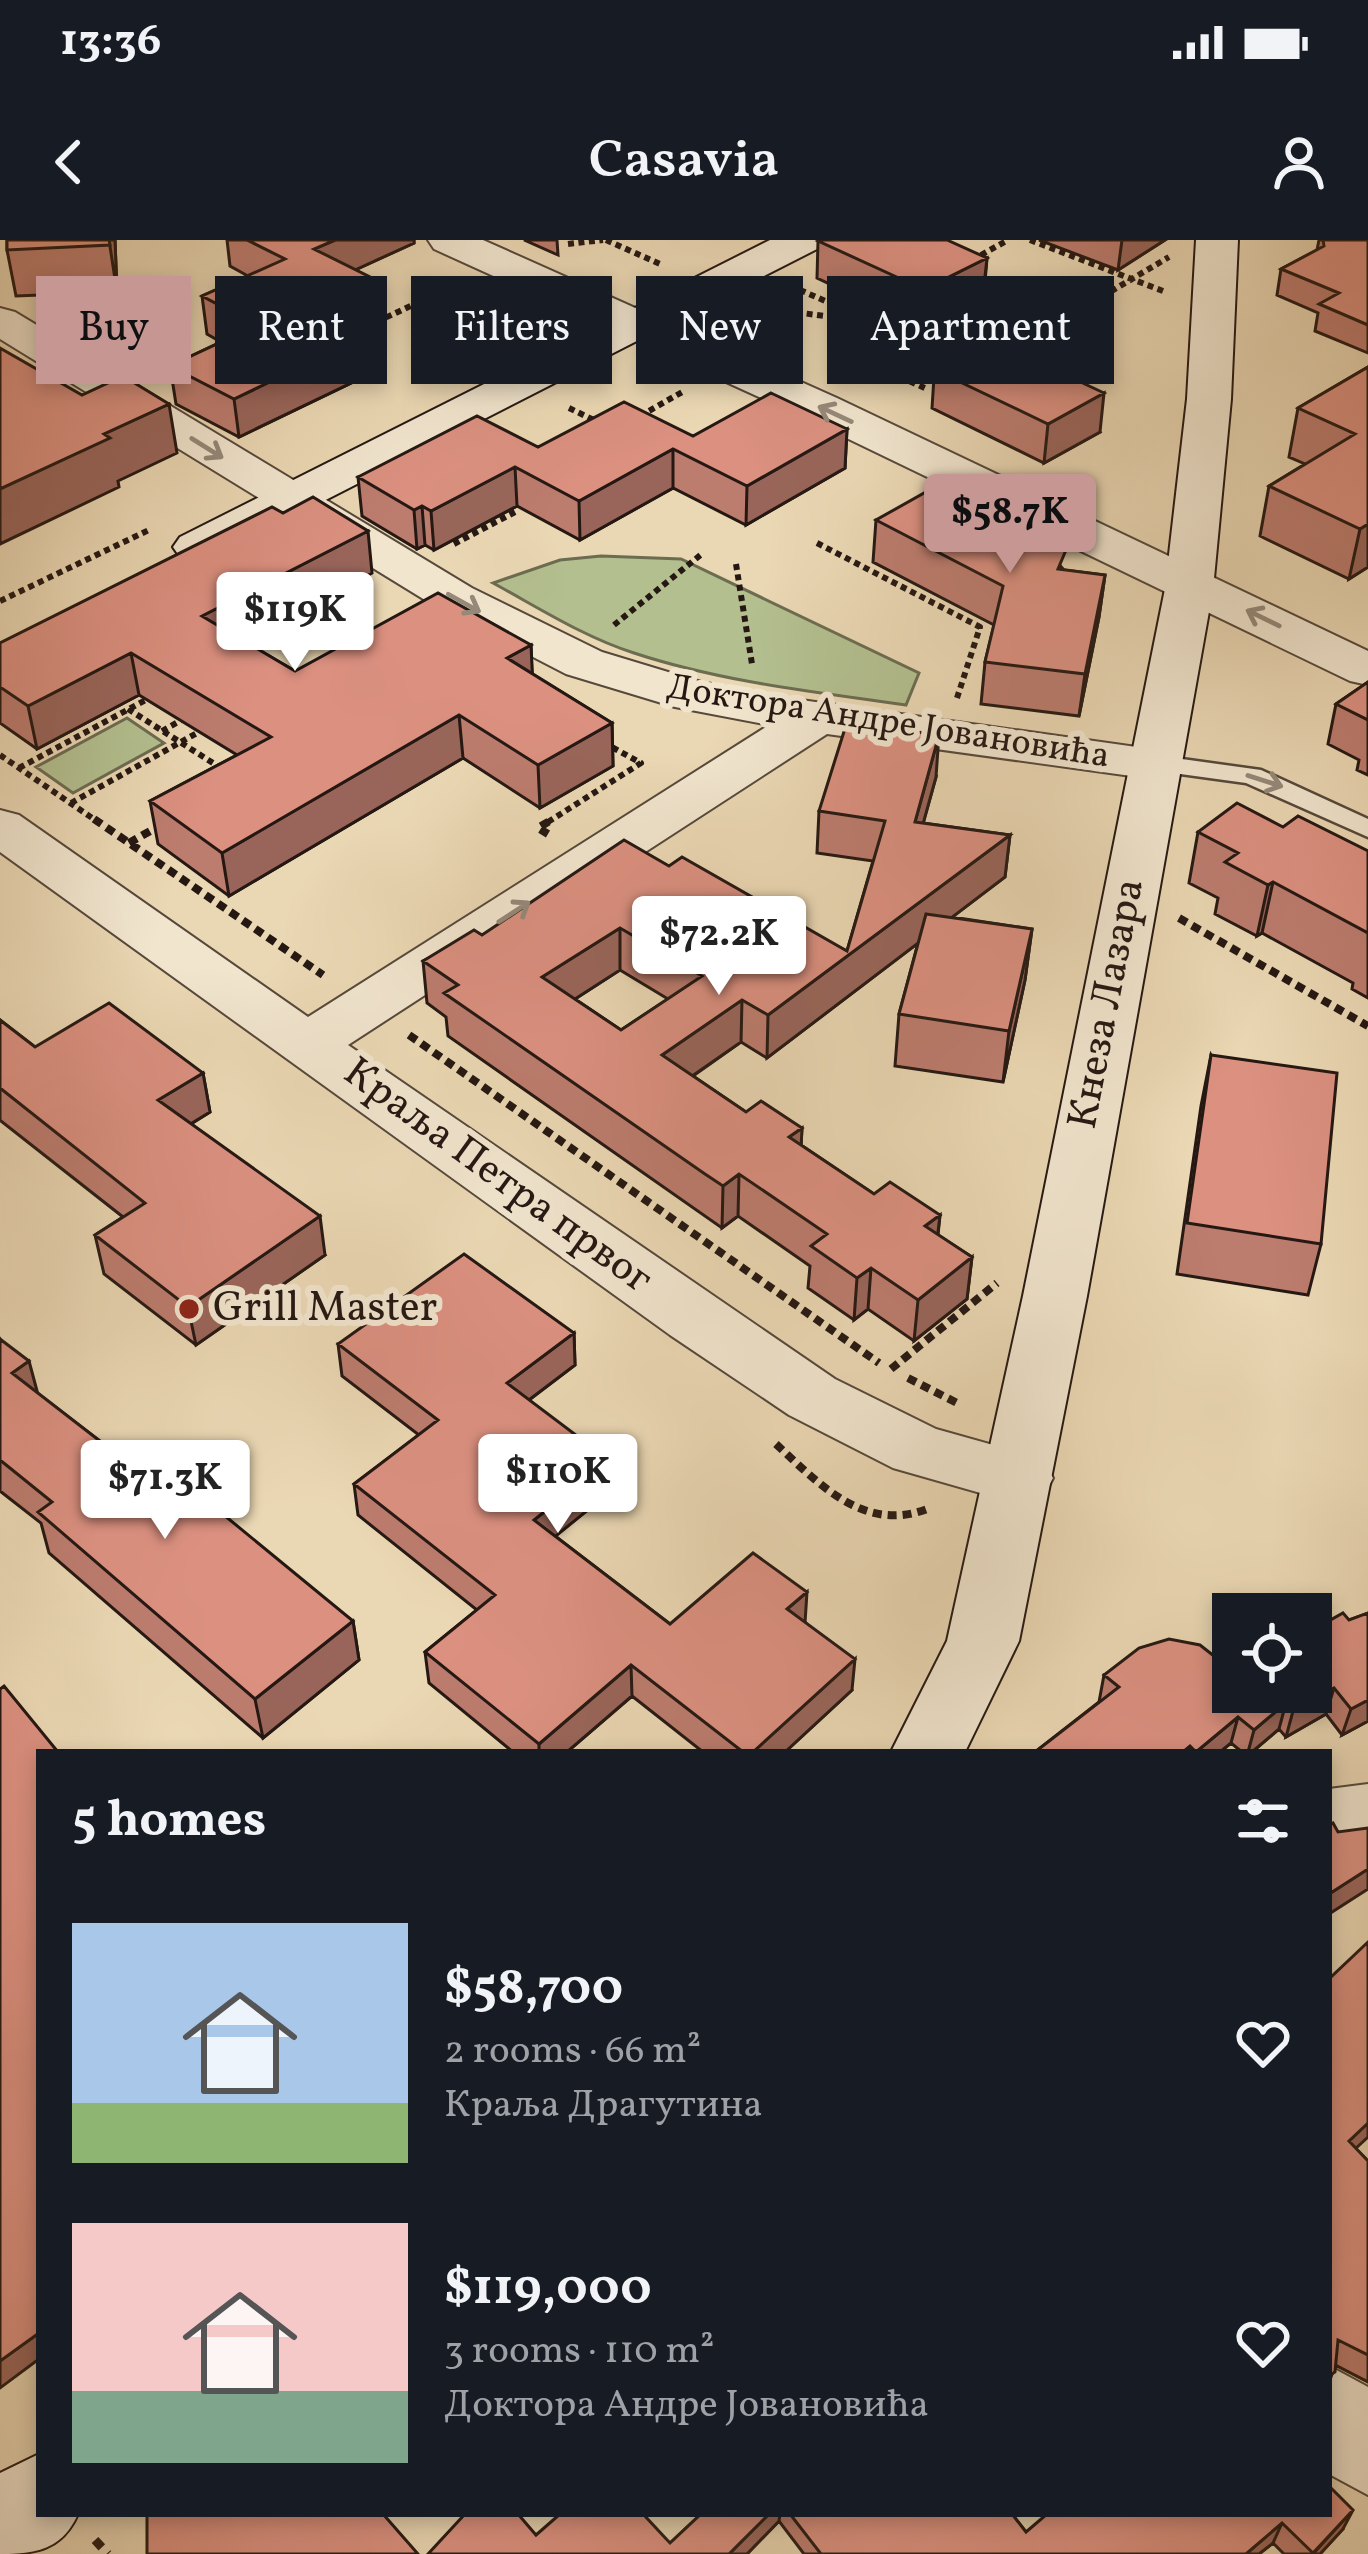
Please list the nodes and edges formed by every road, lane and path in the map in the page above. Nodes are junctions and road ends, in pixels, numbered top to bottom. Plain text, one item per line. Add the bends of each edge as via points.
1 (449, 240) edge
2 (606, 240) edge
3 (802, 240) edge
4 (1008, 240) edge
5 (1030, 240) edge
6 (1198, 245) edge
7 (981, 256) edge
8 (670, 268) dead end
9 (733, 276) edge
10 (1130, 279) junction
11 (1114, 289) edge
12 (803, 291) edge
13 (1180, 297) dead end
14 (803, 312) edge
15 (0, 321) edge
16 (636, 325) edge
17 (636, 327) edge
18 (763, 384) edge
19 (916, 384) edge
20 (691, 388) dead end
21 (927, 389) dead end
22 (550, 399) dead end
23 (634, 419) edge
24 (615, 430) edge
25 (291, 500) junction
26 (515, 512) edge
27 (817, 543) dead end
28 (444, 549) edge
29 (703, 553) dead end
30 (166, 562) edge
31 (736, 564) dead end
32 (364, 582) edge
33 (1190, 583) junction
34 (1368, 616) edge
35 (606, 632) dead end
36 (1324, 648) junction
37 (223, 658) edge
38 (1368, 670) edge
39 (753, 672) dead end
40 (164, 689) edge
41 (956, 702) dead end
42 (128, 709) junction
43 (162, 709) edge
44 (199, 710) edge
45 (818, 718) junction
46 (144, 719) junction
47 (217, 722) edge
48 (162, 731) junction
49 (593, 736) edge
50 (180, 742) junction
51 (1153, 764) junction
52 (19, 768) dead end
53 (239, 780) edge
54 (71, 803) dead end
55 (166, 822) edge
56 (0, 827) edge
57 (1368, 829) edge
58 (551, 836) dead end
59 (129, 843) dead end
60 (1173, 914) dead end
61 (1368, 1026) edge
62 (309, 1043) junction
63 (1009, 1273) dead end
64 (891, 1369) dead end
65 (1019, 1478) junction
66 (929, 1749) edge
67 (1368, 1816) edge
68 (1332, 1821) edge
69 (1332, 2413) edge
70 (1368, 2451) edge
71 (36, 2501) edge
72 (0, 2529) edge

1 - 16 street
2 - 8 path
3 - 9 street
4 - 7 path
5 - 10 path
6 - 10 path
6 - 33 street, Кнеза Лазара via 1209,399
10 - 11 path
10 - 13 path
12 - 14 path via 876,322
15 -> 25 street, Доктора Андре Јовановића
17 - 25 street
33 -> 18 street
19 - 21 path
20 - 23 path
22 - 24 path
25 - 30 street
25 -> 45 street, Доктора Андре Јовановића via 463,603 584,663 693,696
26 - 28 path
27 - 41 path via 980,627
29 - 35 path
31 - 39 path
32 - 37 path
36 -> 33 street
33 - 51 street, Кнеза Лазара
34 - 36 street
36 - 38 street
40 - 42 path
42 - 46 path
42 - 52 path
43 - 46 path
44 - 48 path
45 - 51 street, Доктора Андре Јовановића
62 -> 45 street
46 - 48 path
47 - 50 path
48 - 50 path
49 - 58 path via 641,763 538,828
50 - 53 path
50 - 54 path
51 -> 57 lane via 1252,776
51 - 65 street, Кнеза Лазара
55 - 59 path
56 - 62 street, Краља Петра првог
60 - 61 path
62 - 65 street, Краља Петра првог via 812,1397 917,1450
63 - 64 path
65 - 66 street, Кнеза Лазара via 982,1641
67 - 68 street
69 - 70 street
71 - 72 street

